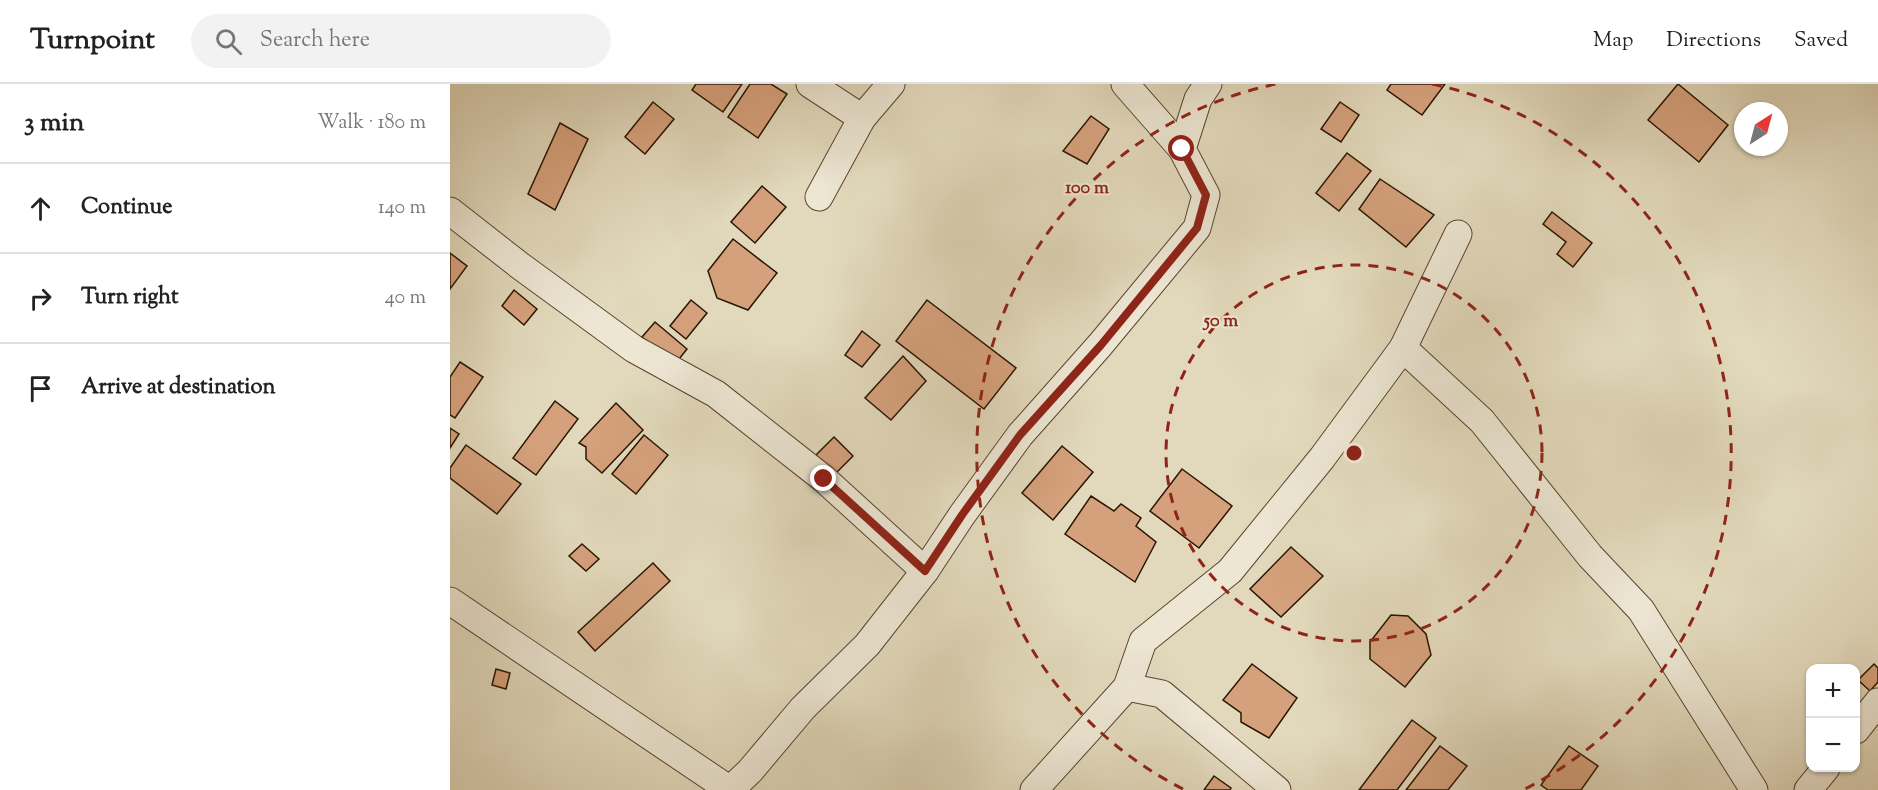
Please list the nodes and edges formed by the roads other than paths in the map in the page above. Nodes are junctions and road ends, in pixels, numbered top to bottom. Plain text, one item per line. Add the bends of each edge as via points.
1 (810, 84) edge
2 (891, 84) edge
3 (1125, 84) edge
4 (1208, 84) edge
5 (862, 118) junction
6 (1182, 149) junction
7 (819, 197) dead end
8 (450, 212) edge
9 (1458, 234) dead end
10 (1403, 348) junction
11 (925, 571) junction
12 (450, 601) edge
13 (1127, 687) junction
14 (1878, 702) edge
15 (1860, 725) edge
16 (1823, 772) edge
17 (730, 790) edge
18 (1034, 790) edge
19 (1276, 790) edge
20 (1754, 790) edge
21 (1808, 790) edge

1 - 5 street
2 - 5 street
3 - 6 street
4 - 6 street via 1198,99
5 - 7 street
6 - 11 street via 1206,195 1197,228 1101,345 1020,435
8 - 11 street via 634,349 716,394 824,479
9 - 10 street
10 - 13 street via 1322,458 1230,571 1143,640
10 - 20 street via 1482,421 1590,556 1641,610
11 - 17 street via 867,645 803,708
12 - 17 street
13 - 18 street
13 - 19 street via 1162,694
14 - 15 street
16 - 21 street

